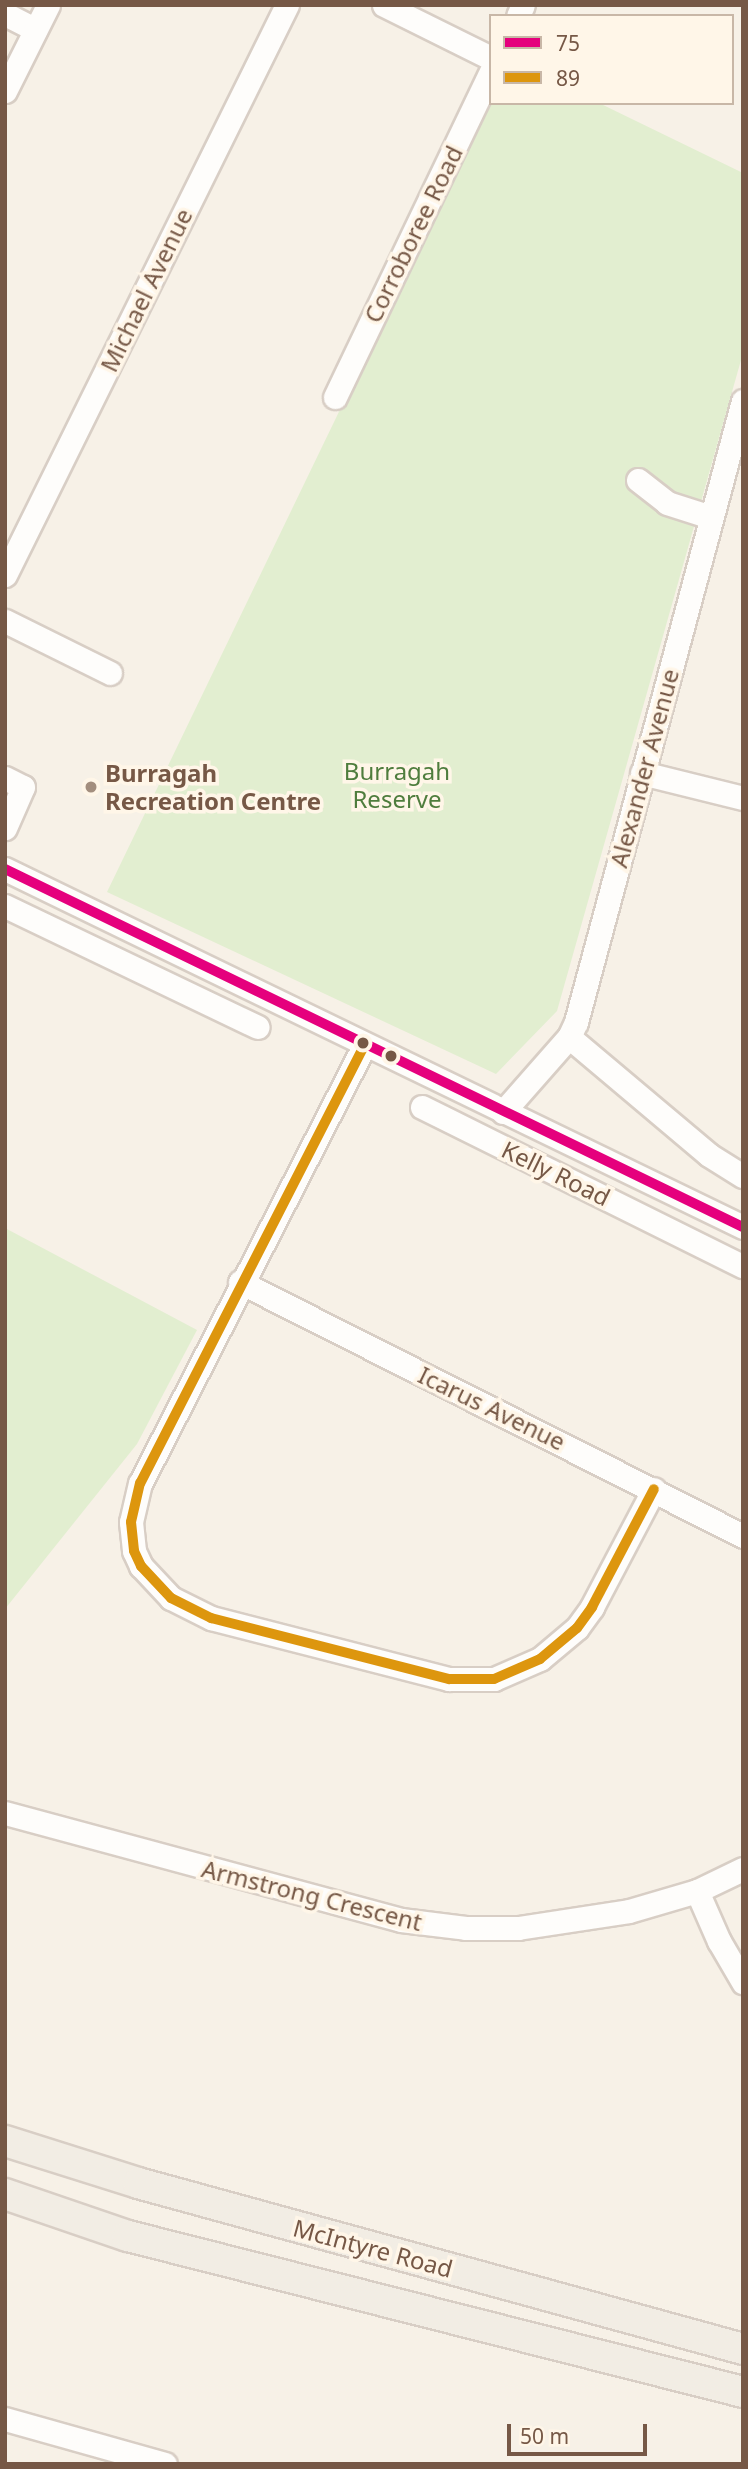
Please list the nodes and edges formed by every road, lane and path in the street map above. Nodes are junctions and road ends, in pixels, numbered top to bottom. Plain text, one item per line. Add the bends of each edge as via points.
1 (48, 5) edge
2 (287, 5) edge
3 (384, 5) edge
4 (5, 14) edge
5 (35, 29) junction
6 (489, 57) edge
7 (489, 75) edge
8 (5, 91) edge
9 (335, 397) dead end
10 (743, 401) edge
11 (638, 480) dead end
12 (711, 517) junction
13 (5, 575) edge
14 (5, 621) edge
15 (110, 673) dead end
16 (642, 773) junction
17 (5, 778) edge
18 (743, 799) edge
19 (6, 820) edge
20 (5, 869) edge
21 (5, 906) edge
22 (258, 1027) dead end
23 (569, 1037) junction
24 (365, 1044) junction
25 (422, 1107) dead end
26 (503, 1112) junction
27 (740, 1170) edge
28 (706, 1210) junction
29 (743, 1227) edge
30 (690, 1240) junction
31 (743, 1266) edge
32 (240, 1282) junction
33 (654, 1489) junction
34 (743, 1536) edge
35 (5, 1813) edge
36 (743, 1869) edge
37 (697, 1891) junction
38 (743, 1982) edge
39 (5, 2141) edge
40 (5, 2194) edge
41 (743, 2349) edge
42 (743, 2392) edge
43 (5, 2419) edge
44 (165, 2464) edge

1 - 5 street
2 - 13 street, Michael Avenue
3 - 6 street
4 - 5 street
5 - 8 street
7 - 9 street, Corroboree Road
10 - 12 street, Alexander Avenue
11 - 12 street via 667,503
12 - 16 street, Alexander Avenue
14 - 15 street
16 - 18 street
16 - 23 street, Alexander Avenue
17 - 19 street via 23,788
20 - 24 street, Kelly Road
21 - 22 street
23 - 26 street, Alexander Avenue
23 - 27 street via 695,1144
24 - 26 street, Kelly Road
24 - 32 street
25 - 30 street, Kelly Road
26 - 28 street, Kelly Road
28 - 29 street, Kelly Road
28 - 30 street
30 - 31 street, Kelly Road
32 - 33 street, Icarus Avenue
32 - 33 street via 133,1505 132,1538 141,1566 160,1589 192,1610 449,1679 494,1679 540,1659 577,1628
33 - 34 street, Icarus Avenue
35 - 37 street, Armstrong Crescent via 430,1925 491,1929 547,1924 629,1911
36 - 37 street, Armstrong Crescent
37 - 38 street
39 - 41 main road, McIntyre Road via 138,2183
40 - 42 main road, McIntyre Road via 128,2236
43 - 44 street

